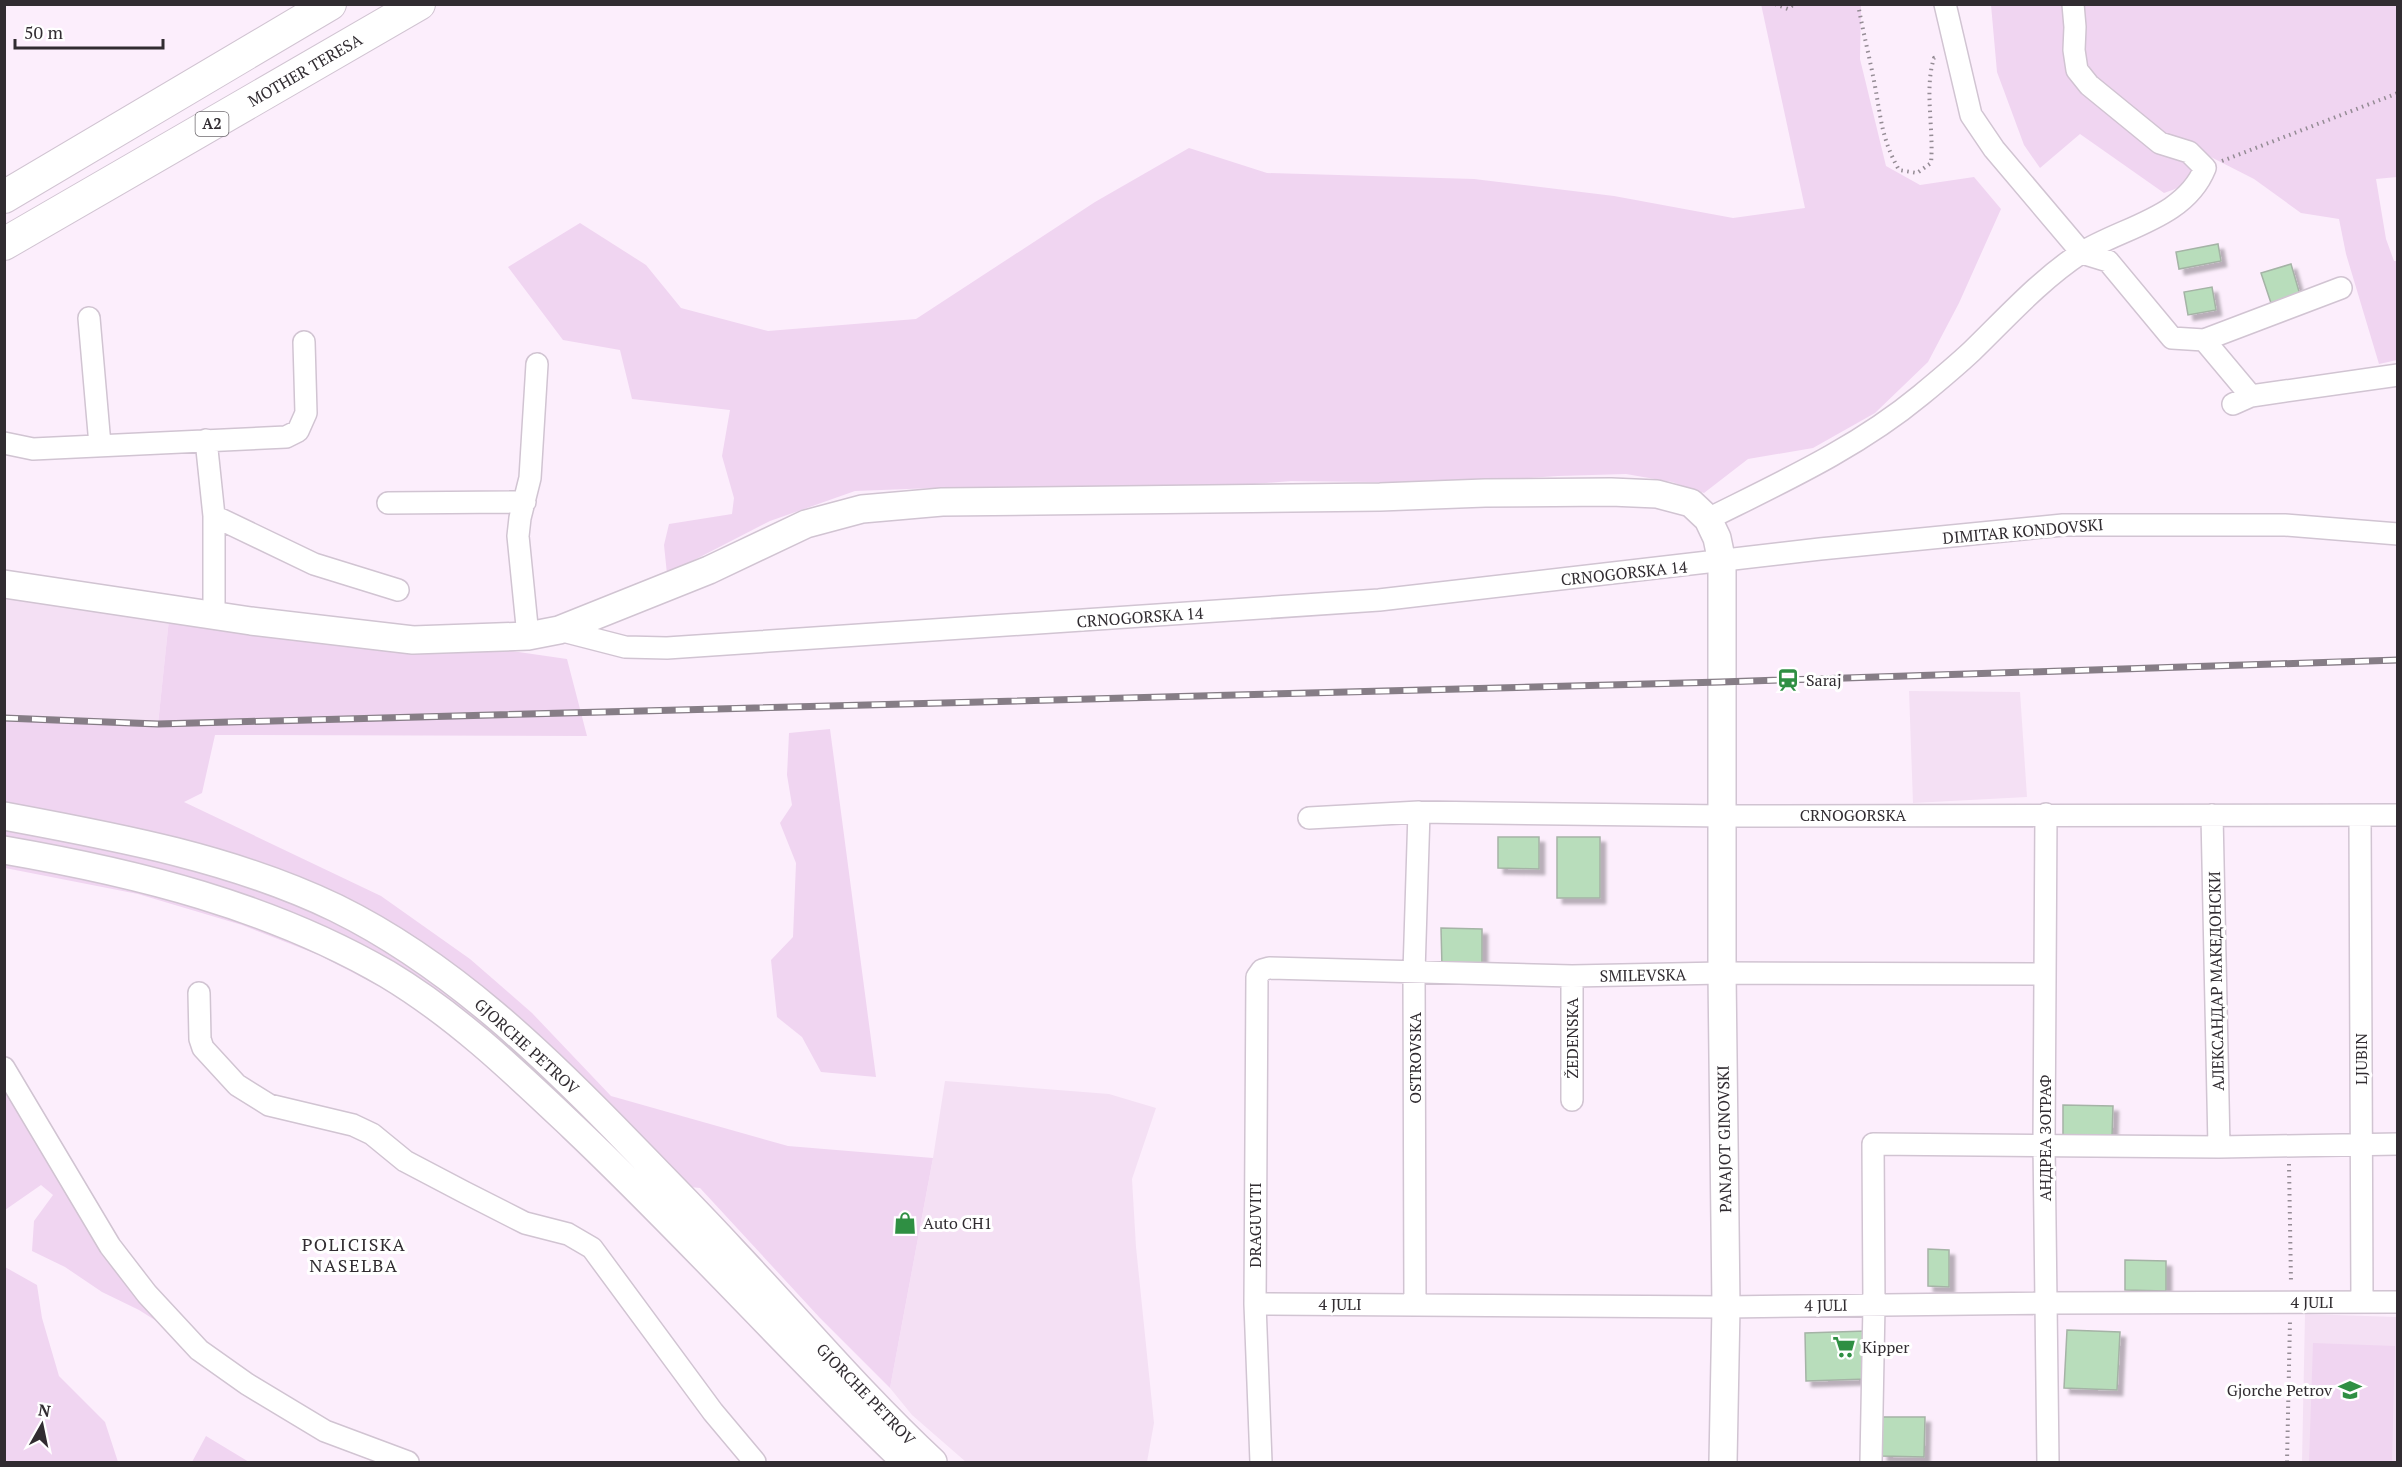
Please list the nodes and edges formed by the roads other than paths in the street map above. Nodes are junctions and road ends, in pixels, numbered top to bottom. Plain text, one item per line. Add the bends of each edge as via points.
1 (330, 4) edge
2 (419, 4) edge
3 (1945, 4) edge
4 (2073, 4) edge
5 (4, 197) edge
6 (4, 244) edge
7 (2082, 253) junction
8 (2341, 288) dead end
9 (89, 318) dead end
10 (2204, 340) junction
11 (304, 342) dead end
12 (537, 364) dead end
13 (2397, 375) edge
14 (206, 440) junction
15 (4, 443) edge
16 (100, 446) junction
17 (525, 502) junction
18 (388, 503) dead end
19 (214, 516) junction
20 (1708, 519) junction
21 (2397, 534) edge
22 (1722, 562) junction
23 (4, 584) edge
24 (398, 590) dead end
25 (214, 616) junction
26 (559, 630) junction
27 (528, 636) junction
28 (1419, 812) junction
29 (2046, 814) junction
30 (2212, 815) junction
31 (4, 816) edge
32 (1724, 816) junction
33 (2397, 816) edge
34 (2360, 817) junction
35 (1309, 818) dead end
36 (4, 850) edge
37 (1414, 972) junction
38 (1722, 973) junction
39 (2044, 974) junction
40 (1572, 976) junction
41 (1257, 987) joint
42 (199, 993) dead end
43 (4, 1068) edge
44 (1572, 1100) dead end
45 (2044, 1144) junction
46 (2361, 1144) junction
47 (2397, 1144) edge
48 (2219, 1147) junction
49 (2047, 1302) junction
50 (2362, 1302) junction
51 (2397, 1302) edge
52 (1255, 1304) junction
53 (1415, 1305) junction
54 (1874, 1305) junction
55 (1726, 1307) junction
56 (408, 1462) edge
57 (755, 1462) edge
58 (906, 1462) edge
59 (933, 1462) edge
60 (1261, 1462) edge
61 (1723, 1462) edge
62 (1871, 1462) edge
63 (2048, 1462) edge

1 - 5 highway, A2
2 - 6 highway, MOTHER TERESA / A2
3 - 7 street via 1971,115 1994,149
4 - 7 street via 2077,70 2089,86 2160,143 2189,152 2205,168 2199,183 2171,209
7 - 10 street via 2108,261 2172,338
7 - 20 street via 2045,280 1919,397 1870,434 1820,464
8 - 10 street
9 - 16 street
10 - 13 street via 2242,400
11 - 14 street via 306,413 298,430 286,437
12 - 17 street
14 - 16 street
14 - 19 street
15 - 16 street via 33,449
17 - 18 street
17 - 27 street via 518,536
19 - 24 street via 314,564
19 - 25 street
20 - 22 main road, PANAJOT GINOVSKI
20 - 26 main road via 1690,503 1657,494 1611,492 942,502 862,509 806,524 709,570
21 - 22 street, DIMITAR KONDOVSKI via 2286,525 2063,525
22 - 26 street, CRNOGORSKA 14 via 1378,600 705,647 625,647
22 - 32 main road, PANAJOT GINOVSKI
23 - 25 main road
25 - 27 main road via 413,640
26 - 27 main road
28 - 32 street, CRNOGORSKA
28 - 35 street, CRNOGORSKA
28 - 37 street, OSTROVSKA
29 - 30 street, CRNOGORSKA
29 - 32 street, CRNOGORSKA
29 - 39 street, АНДРЕА ЗОГРАФ
30 - 34 street, CRNOGORSKA
30 - 48 street, АЛЕКСАНДАР МАКЕДОНСКИ
31 - 59 main road, GJORCHE PETROV via 162,849 268,880 337,909 416,955 507,1026 598,1111
32 - 38 main road, PANAJOT GINOVSKI
33 - 34 street, CRNOGORSKA
34 - 46 street, LJUBIN
36 - 58 main road, GJORCHE PETROV via 150,880 247,910 322,940 423,998 499,1057 602,1154
37 - 40 street, SMILEVSKA
37 - 41 street, SMILEVSKA via 1269,968 1257,977
37 - 53 street, OSTROVSKA
38 - 39 street, SMILEVSKA
38 - 40 street, SMILEVSKA
38 - 55 main road, PANAJOT GINOVSKI
39 - 45 street, АНДРЕА ЗОГРАФ
40 - 44 street, ŽEDENSKA
41 - 52 street, DRAGUVITI
42 - 57 street via 203,1048 237,1085 269,1105 353,1125 372,1134 405,1161 464,1192 525,1223 568,1234 592,1248 713,1412
43 - 56 street via 110,1246 147,1294 200,1350 325,1431
45 - 48 street
45 - 49 street, АНДРЕА ЗОГРАФ
45 - 54 street via 1873,1144
46 - 47 street
46 - 48 street
46 - 50 street, LJUBIN
49 - 50 street, 4 JULI
49 - 54 street, 4 JULI
49 - 63 street, АНДРЕА ЗОГРАФ
50 - 51 street, 4 JULI
52 - 53 street, 4 JULI
52 - 60 street, DRAGUVITI
53 - 55 street, 4 JULI
54 - 55 street, 4 JULI
54 - 62 street
55 - 61 main road, PANAJOT GINOVSKI

